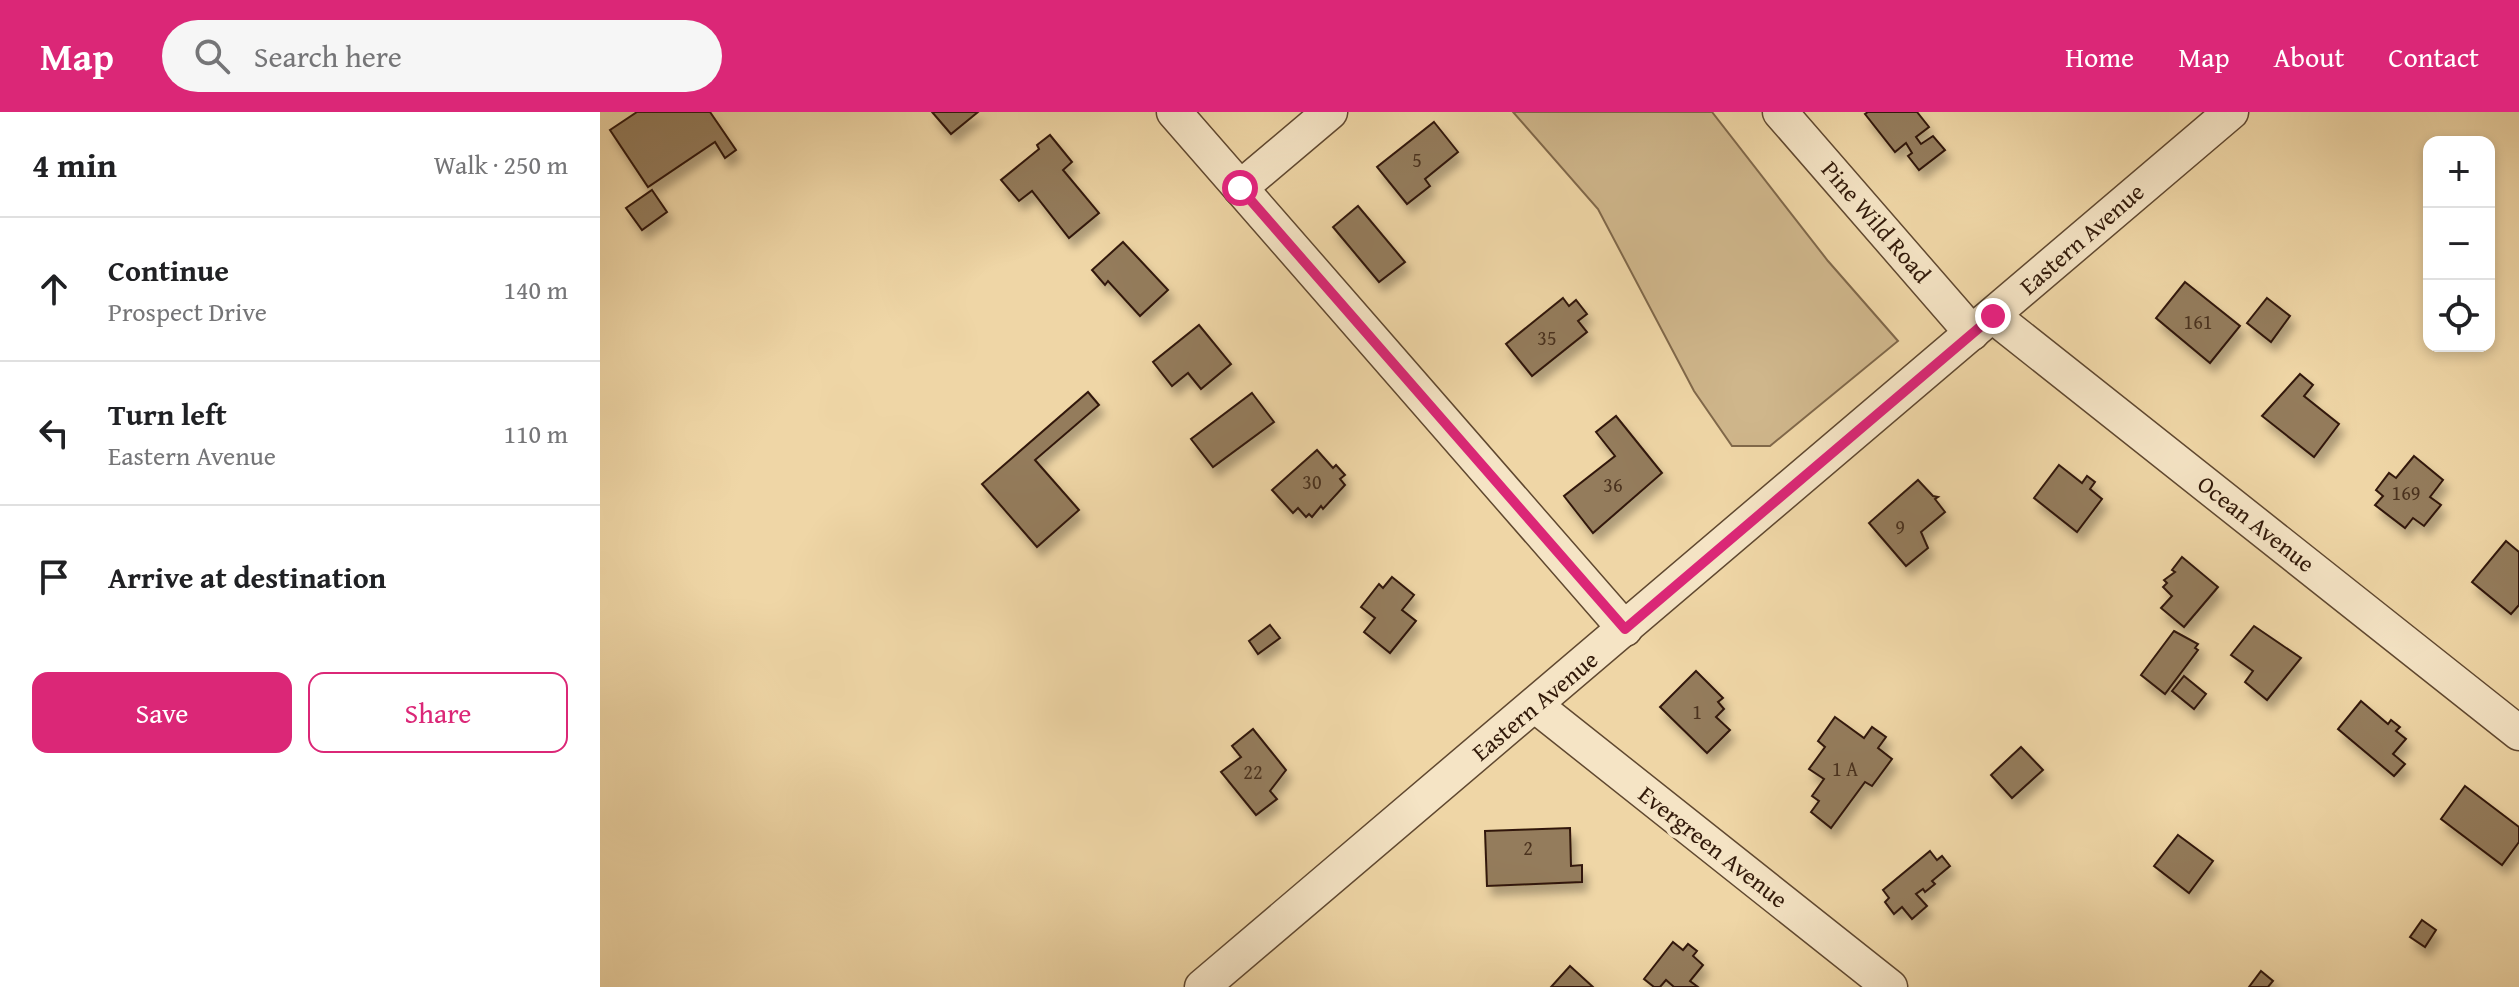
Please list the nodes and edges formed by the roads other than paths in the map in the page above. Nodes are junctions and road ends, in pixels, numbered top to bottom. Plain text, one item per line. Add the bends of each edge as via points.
1 (1174, 112) edge
2 (1330, 112) edge
3 (1780, 112) edge
4 (2231, 112) edge
5 (1240, 188) junction
6 (1982, 324) junction
7 (1625, 629) junction
8 (1536, 706) junction
9 (2519, 733) edge
10 (1202, 987) edge
11 (1890, 987) edge

1 - 5 street
2 - 5 street
3 - 6 street, Pine Wild Road
4 - 6 street, Eastern Avenue
5 - 7 street
6 - 7 street, Eastern Avenue
6 - 9 street, Ocean Avenue
7 - 8 street, Eastern Avenue
8 - 10 street, Eastern Avenue
8 - 11 street, Evergreen Avenue

